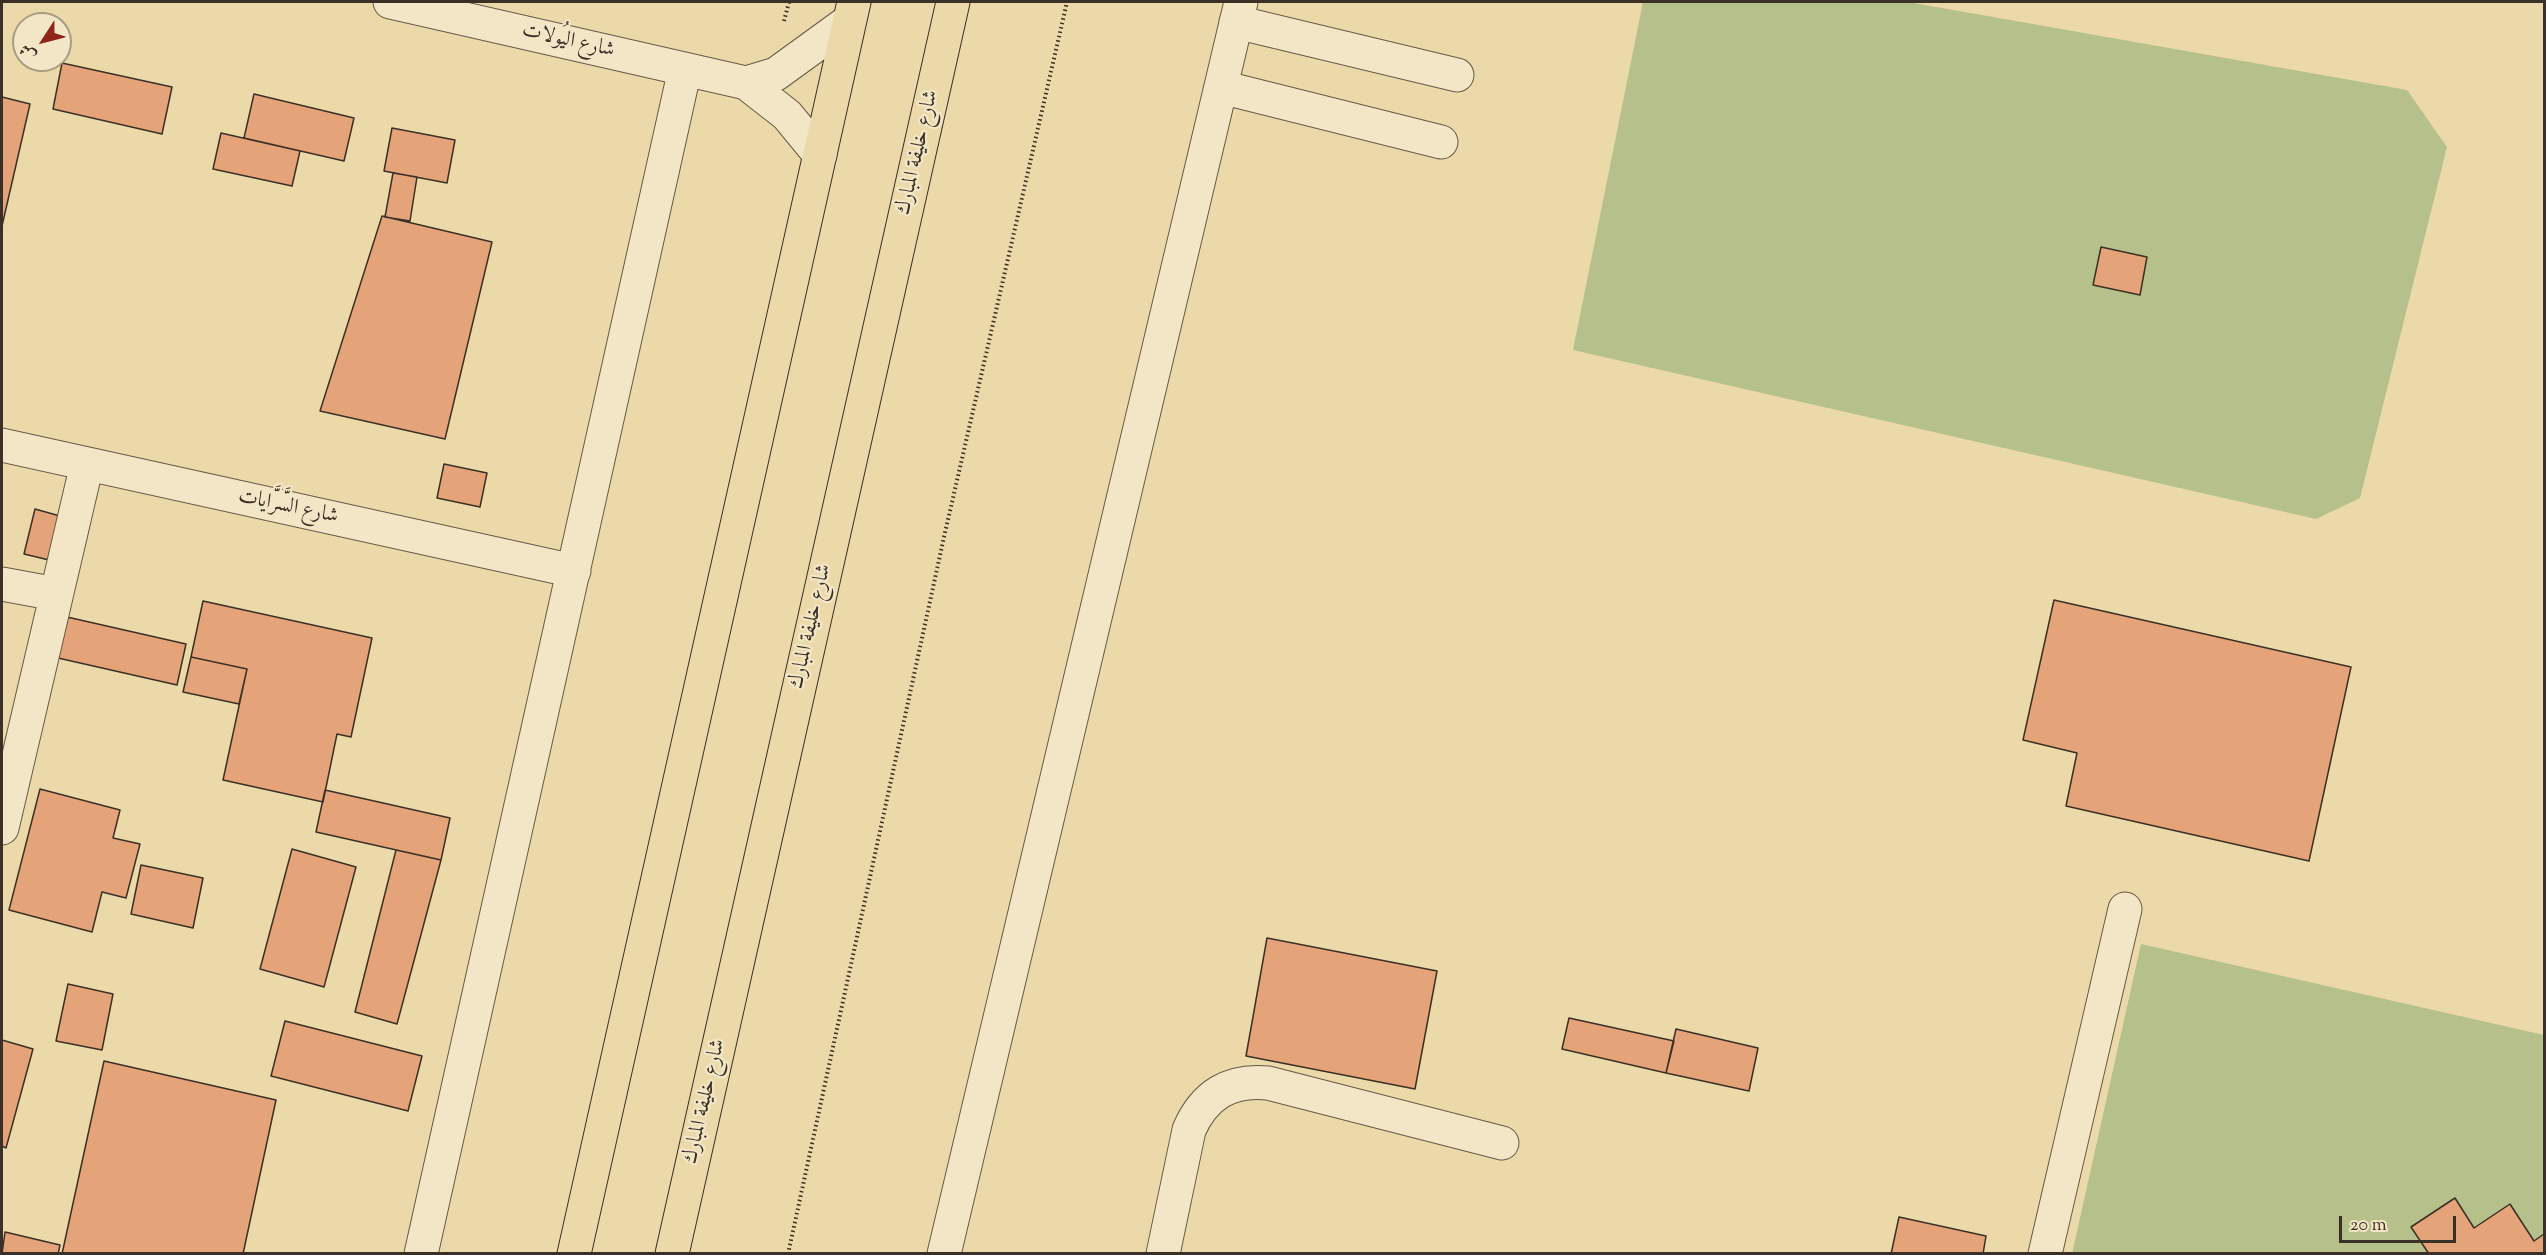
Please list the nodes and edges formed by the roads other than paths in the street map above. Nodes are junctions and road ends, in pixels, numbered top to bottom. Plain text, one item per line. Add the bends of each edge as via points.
1 (390, 2) edge
2 (952, 2) edge
3 (852, 11) edge
4 (1239, 12) edge
5 (685, 69) junction
6 (1457, 75) dead end
7 (746, 83) junction
8 (1221, 87) junction
9 (1441, 142) dead end
10 (820, 155) junction
11 (2, 445) edge
12 (87, 464) junction
13 (574, 571) junction
14 (2, 584) edge
15 (56, 594) junction
16 (2, 828) edge
17 (2125, 909) dead end
18 (1502, 1143) dead end
19 (421, 1254) edge
20 (574, 1254) edge
21 (672, 1254) edge
22 (944, 1254) edge
23 (1163, 1254) edge
24 (2045, 1254) edge

1 - 5 street, شارع اليُولات
2 - 21 main road, شارع خليفة المبارك
3 - 7 street, شارع اليُولات via 776,74
3 - 10 main road
4 - 6 street
4 - 8 street
5 - 7 street, شارع اليُولات
5 - 13 street
7 - 10 street, شارع اليُولات via 787,115
8 - 9 street
8 - 22 street
10 - 20 main road
11 - 12 street, شارع السَّرَّايات
12 - 13 street, شارع السَّرَّايات
12 - 15 street
13 - 19 street
14 - 15 street
15 - 16 street
17 - 24 street
18 - 23 street via 1268,1083 1234,1084 1206,1101 1189,1130

